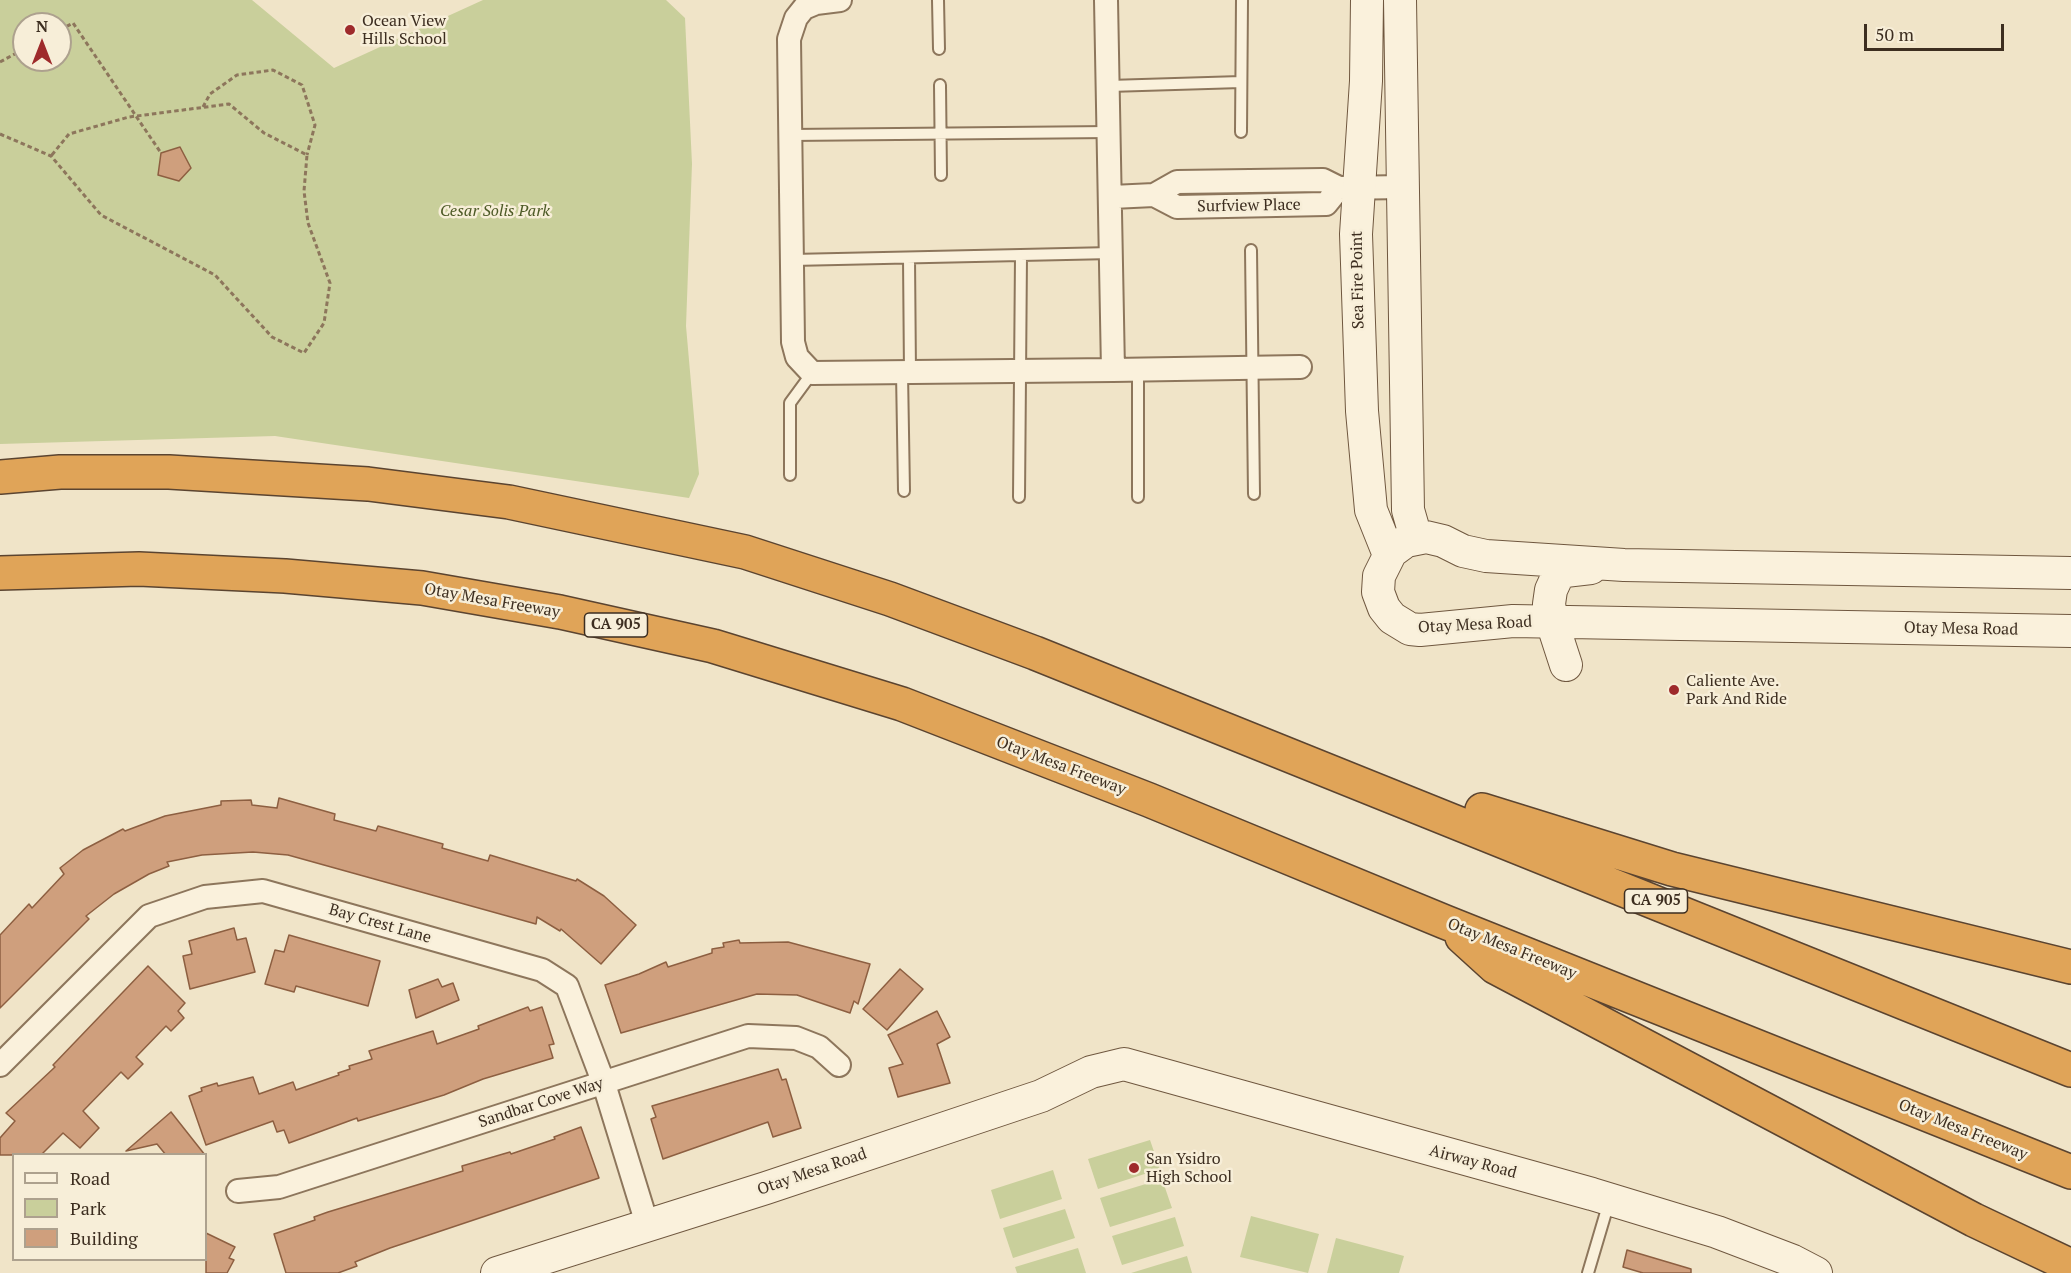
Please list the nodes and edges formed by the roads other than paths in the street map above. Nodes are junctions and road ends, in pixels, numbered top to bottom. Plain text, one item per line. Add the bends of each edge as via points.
1 (840, 0) edge
2 (938, 0) edge
3 (1106, 0) edge
4 (1242, 0) edge
5 (1367, 0) edge
6 (1400, 0) edge
7 (804, 4) edge
8 (939, 49) dead end
9 (1241, 82) junction
10 (940, 85) dead end
11 (1109, 86) junction
12 (1110, 132) junction
13 (1241, 132) dead end
14 (941, 134) junction
15 (790, 135) junction
16 (941, 175) dead end
17 (1403, 187) junction
18 (1349, 188) junction
19 (1112, 197) junction
20 (1251, 250) dead end
21 (1112, 253) junction
22 (1021, 256) junction
23 (909, 258) junction
24 (792, 260) junction
25 (1300, 367) dead end
26 (1253, 368) junction
27 (1138, 369) junction
28 (1113, 370) junction
29 (1019, 372) junction
30 (812, 373) junction
31 (906, 373) junction
32 (790, 475) dead end
33 (0, 477) edge
34 (904, 491) dead end
35 (1254, 494) dead end
36 (1019, 497) dead end
37 (1138, 497) dead end
38 (1416, 538) junction
39 (1389, 555) junction
40 (1624, 565) junction
41 (0, 573) edge
42 (2071, 573) edge
43 (1552, 622) junction
44 (1592, 623) junction
45 (2071, 631) edge
46 (1240, 734) junction
47 (1445, 922) junction
48 (2071, 967) edge
49 (1124, 1064) joint
50 (0, 1065) edge
51 (839, 1065) dead end
52 (2071, 1070) edge
53 (604, 1084) junction
54 (2071, 1172) edge
55 (238, 1191) dead end
56 (1610, 1199) junction
57 (647, 1224) junction
58 (2071, 1266) edge
59 (1814, 1272) edge
60 (497, 1273) edge
61 (1588, 1273) edge

1 - 7 street
2 - 8 lane
3 - 11 street
4 - 9 lane
5 - 18 street, Sea Fire Point via 1366,81
6 - 17 street
7 - 15 street via 789,39
9 - 11 lane
9 - 13 lane
10 - 14 lane
11 - 12 street
12 - 14 lane
12 - 19 street
14 - 15 lane
14 - 16 lane
15 - 24 street
17 - 18 street, Surfview Place
17 - 38 street via 1407,510
18 - 19 street, Surfview Place via 1323,180 1177,182 1154,195
18 - 39 street, Sea Fire Point via 1356,234 1366,475 1371,510
19 - 21 street
20 - 26 lane
21 - 22 lane
21 - 28 street
22 - 23 lane
22 - 29 lane
23 - 24 lane
23 - 31 lane
24 - 30 street via 793,342 797,357
25 - 26 street
26 - 27 street
26 - 35 lane
27 - 28 street
27 - 37 lane
28 - 29 street
29 - 31 street
29 - 36 lane
30 - 31 street
30 - 32 lane via 790,403
31 - 34 lane
33 - 46 highway, CA 905 via 60,472 169,472 368,484 509,502 618,523 745,552 890,599
38 - 39 street via 1397,546
38 - 40 street via 1433,538 1486,556
39 - 43 street, Otay Mesa Road via 1378,576 1378,592 1383,608 1410,629
40 - 42 street
40 - 43 street via 1565,571 1557,577 1550,604
41 - 47 highway, Otay Mesa Freeway / CA 905 via 139,569 422,588 560,612 713,646 902,704
43 - 44 street, Otay Mesa Road
43 - 44 street via 1566,665 1573,645
44 - 45 street, Otay Mesa Road
46 - 48 highway via 1672,869
46 - 52 highway, CA 905
47 - 54 highway, Otay Mesa Freeway / CA 905
47 - 58 highway via 1496,967 1974,1220
49 - 56 street, Airway Road
49 - 57 street, Otay Mesa Road via 1091,1072 1041,1096
50 - 53 street, Bay Crest Lane via 149,916 205,897 263,891 542,970 567,986
51 - 53 street, Sandbar Cove Way via 819,1047 796,1038 748,1036
53 - 55 street, Sandbar Cove Way via 279,1187
53 - 57 street, Bay Crest Lane
56 - 59 street, Airway Road via 1717,1232
56 - 61 lane
57 - 60 street, Otay Mesa Road

